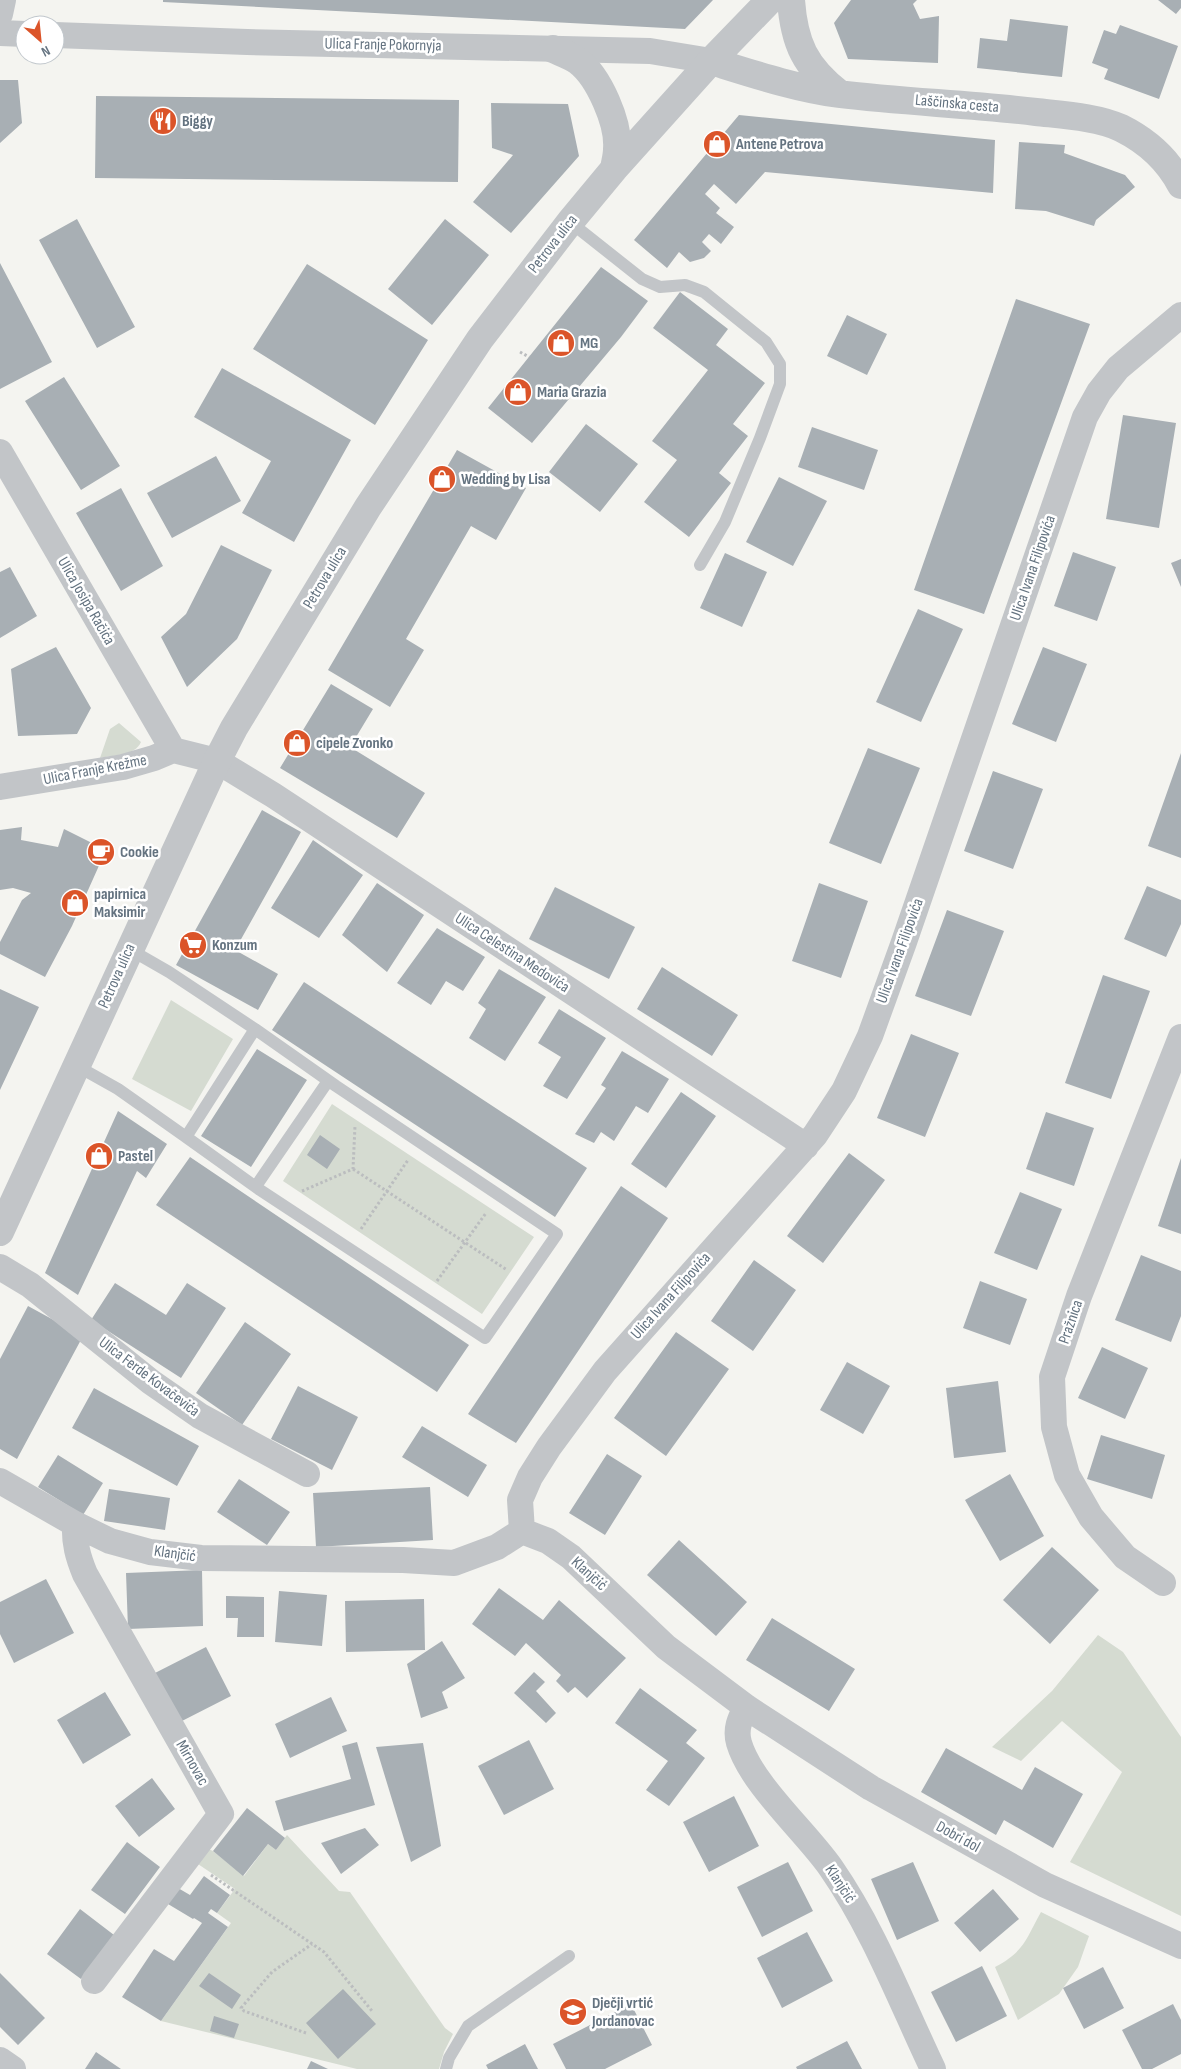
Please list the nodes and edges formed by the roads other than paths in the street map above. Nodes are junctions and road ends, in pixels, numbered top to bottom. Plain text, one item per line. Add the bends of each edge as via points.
1 (3, 0) edge
2 (770, 0) edge
3 (791, 0) edge
4 (0, 14) edge
5 (0, 33) edge
6 (15, 34) edge
7 (65, 35) edge
8 (554, 49) junction
9 (711, 61) junction
10 (840, 94) junction
11 (614, 169) junction
12 (1181, 185) edge
13 (570, 222) junction
14 (1181, 315) edge
15 (0, 452) edge
16 (700, 565) dead end
17 (173, 750) junction
18 (217, 761) junction
19 (0, 787) edge
20 (129, 949) junction
21 (255, 1029) junction
22 (1181, 1038) edge
23 (77, 1066) junction
24 (328, 1081) junction
25 (186, 1137) junction
26 (806, 1146) junction
27 (256, 1186) junction
28 (0, 1232) edge
29 (0, 1267) edge
30 (307, 1474) dead end
31 (0, 1481) edge
32 (75, 1524) junction
33 (522, 1531) junction
34 (1162, 1583) dead end
35 (746, 1707) junction
36 (1181, 1946) edge
37 (570, 1956) dead end
38 (94, 1981) dead end
39 (0, 2060) edge
40 (13, 2069) edge
41 (446, 2069) edge
42 (933, 2069) edge

1 - 4 street
2 - 9 street, Petrova ulica
3 - 10 street via 801,52 823,80
5 - 6 street
7 - 8 street, Ulica Franje Pokornyja
8 - 9 street, Ulica Franje Pokornyja via 650,51
8 - 11 street via 580,62 605,99 616,131
9 - 10 street, Laščinska cesta via 769,79
9 - 11 street, Petrova ulica
10 - 12 street, Laščinska cesta via 1062,114 1104,123 1120,128 1150,146
11 - 13 street, Petrova ulica
13 - 16 lane via 642,279 660,287 685,285 704,292 766,342 780,364 780,384 760,438 725,522
13 - 18 street, Petrova ulica via 480,339 428,414 368,507
14 - 26 street, Ulica Ivana Filipovića via 1118,368 1099,392 1086,417 870,1036 844,1091
15 - 17 street, Ulica Josipa Račića
17 - 18 street
17 - 19 street, Ulica Franje Krežme via 123,767
18 - 20 street, Petrova ulica
18 - 26 street, Ulica Celestina Medovića via 273,794
20 - 21 lane
20 - 23 street, Petrova ulica
21 - 24 lane
21 - 25 lane
22 - 34 street, Pražnica via 1079,1296 1052,1378 1054,1427 1067,1474 1091,1517 1125,1557
23 - 25 lane
23 - 28 street, Petrova ulica
24 - 27 lane
24 - 27 lane via 557,1234 485,1338
25 - 27 lane
26 - 33 street, Ulica Ivana Filipovića via 605,1371 530,1477 520,1500
29 - 30 street, Ulica Ferde Kovačevića via 30,1285 151,1382 200,1416
31 - 32 street, Klanjčić
32 - 33 street, Klanjčić via 110,1541 150,1552 201,1558 454,1562 497,1547
32 - 38 street, Mirnovac via 74,1538 85,1574 221,1814
33 - 35 street, Klanjčić via 548,1541 571,1557 666,1647
35 - 36 street, Dobri dol via 871,1788 1045,1885
35 - 42 street, Klanjčić via 737,1731 747,1760 848,1895
37 - 41 lane via 468,2026
39 - 40 street

